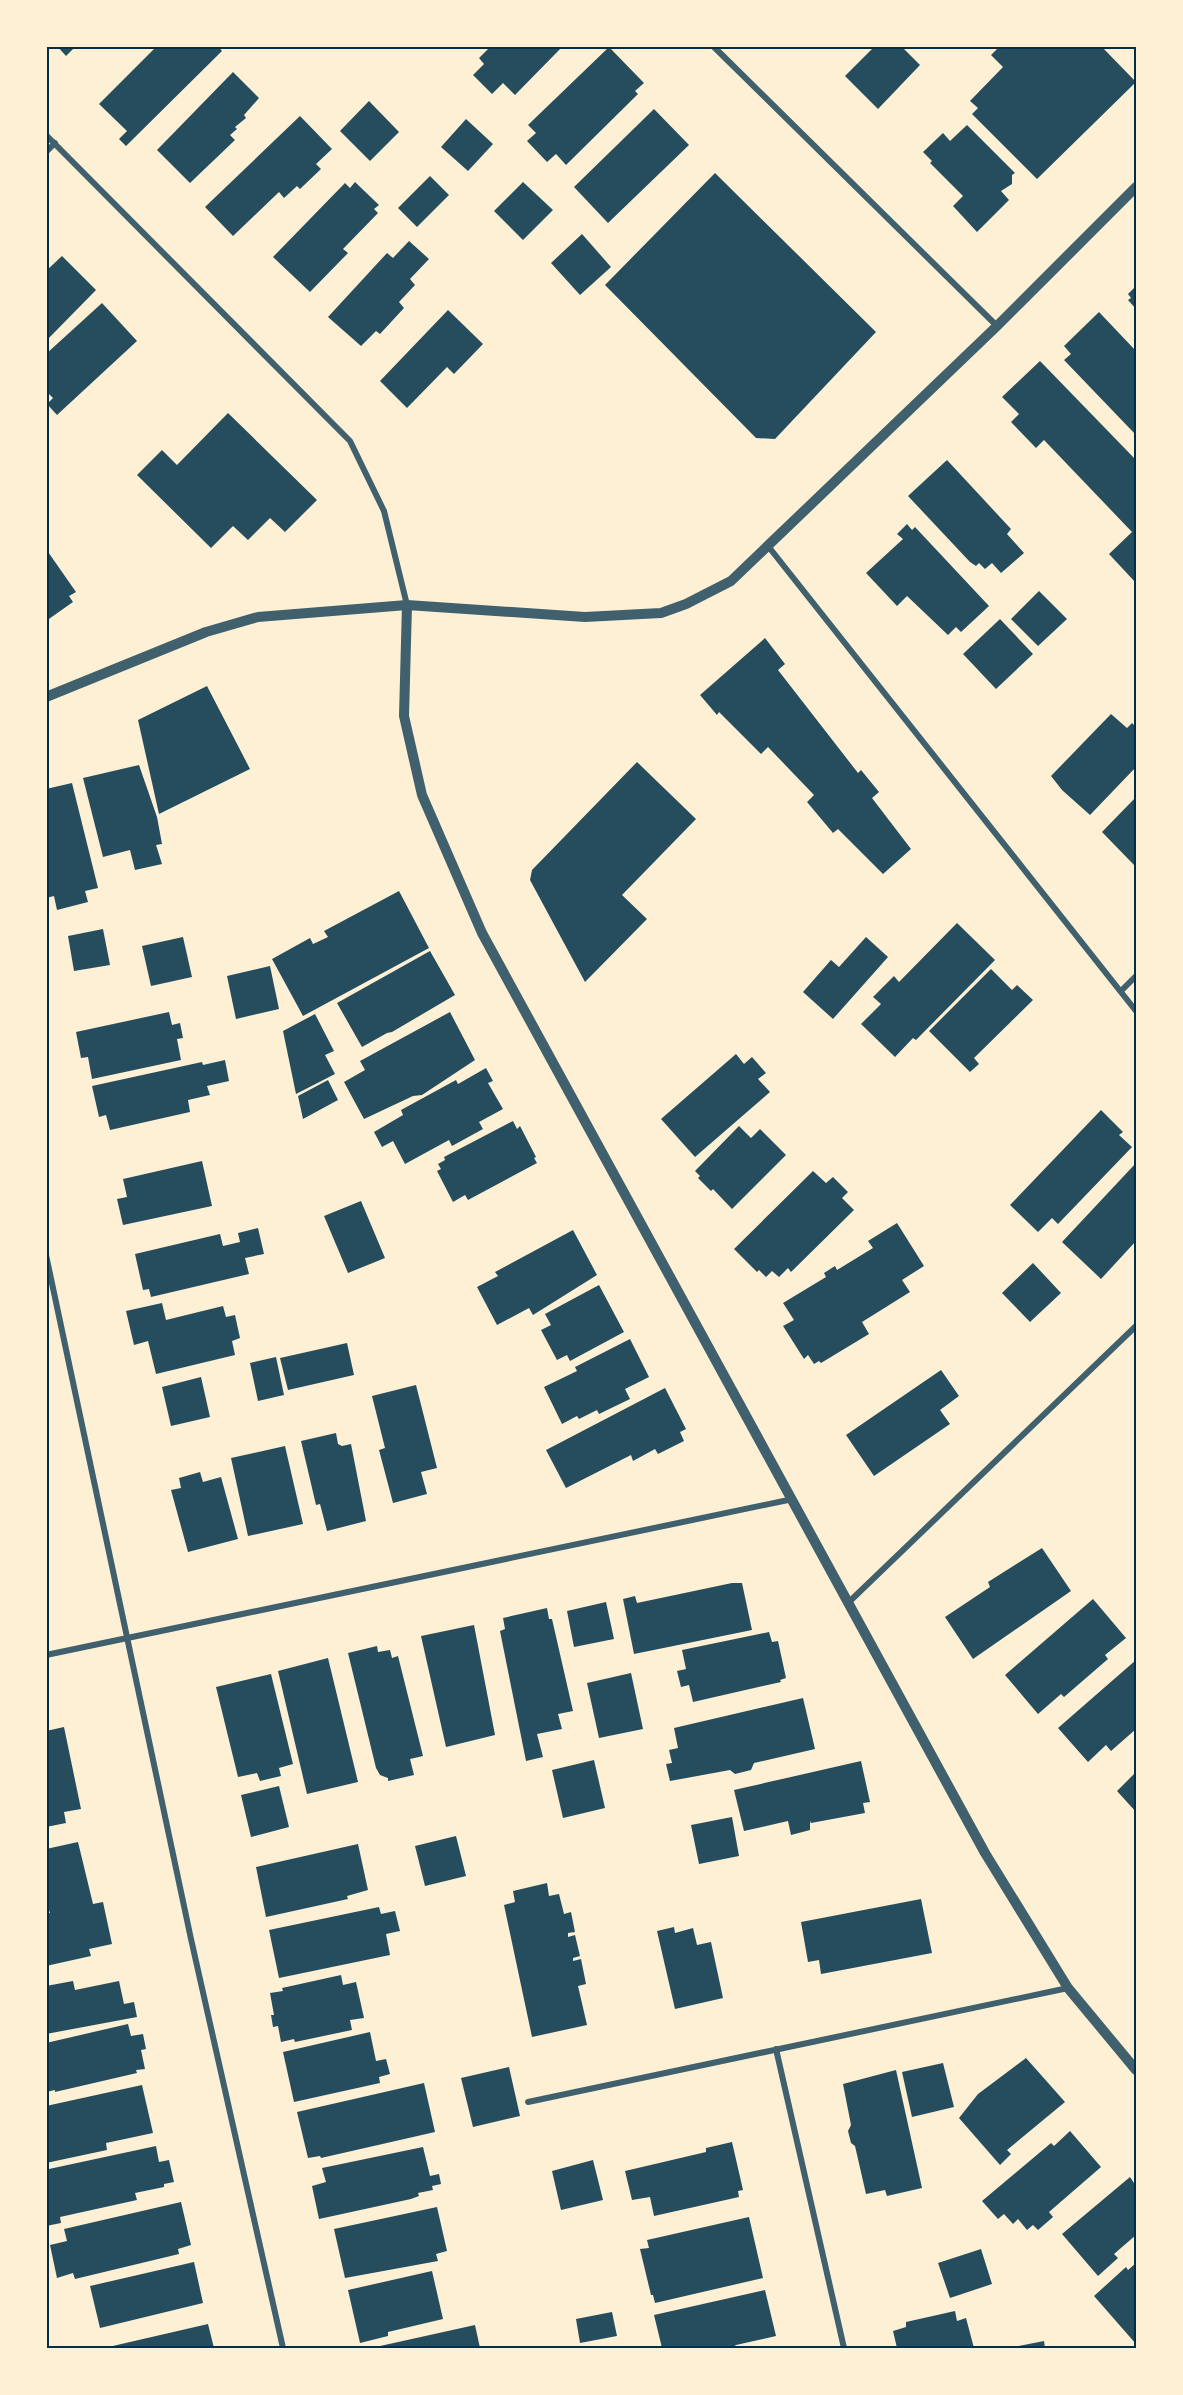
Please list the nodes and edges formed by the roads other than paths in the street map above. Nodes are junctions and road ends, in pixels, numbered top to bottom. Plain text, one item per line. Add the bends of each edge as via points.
1 (713, 46) edge
2 (46, 135) edge
3 (55, 143) junction
4 (46, 152) edge
5 (1137, 187) edge
6 (997, 326) junction
7 (768, 546) junction
8 (407, 605) junction
9 (46, 697) edge
10 (1137, 976) edge
11 (1121, 991) junction
12 (1137, 1011) edge
13 (46, 1256) edge
14 (1137, 1326) edge
15 (793, 1498) junction
16 (849, 1602) junction
17 (128, 1638) junction
18 (46, 1655) edge
19 (1068, 1988) junction
20 (776, 2049) junction
21 (1137, 2070) edge
22 (528, 2102) dead end
23 (283, 2349) edge
24 (844, 2349) edge

1 - 6 street
2 - 3 street
3 - 4 street
3 - 8 street via 350,441 384,511
5 - 6 street
6 - 7 street
7 - 8 street via 731,580 661,613 585,617
7 - 11 street
8 - 9 street via 258,616 206,632
8 - 15 street via 404,716 422,795 450,864 482,933
10 - 11 street
11 - 12 street
13 - 17 street
14 - 16 street
15 - 16 street
15 - 17 street
16 - 19 street via 985,1853
17 - 18 street
17 - 23 street
19 - 20 street
19 - 21 street
20 - 22 street
20 - 24 street

